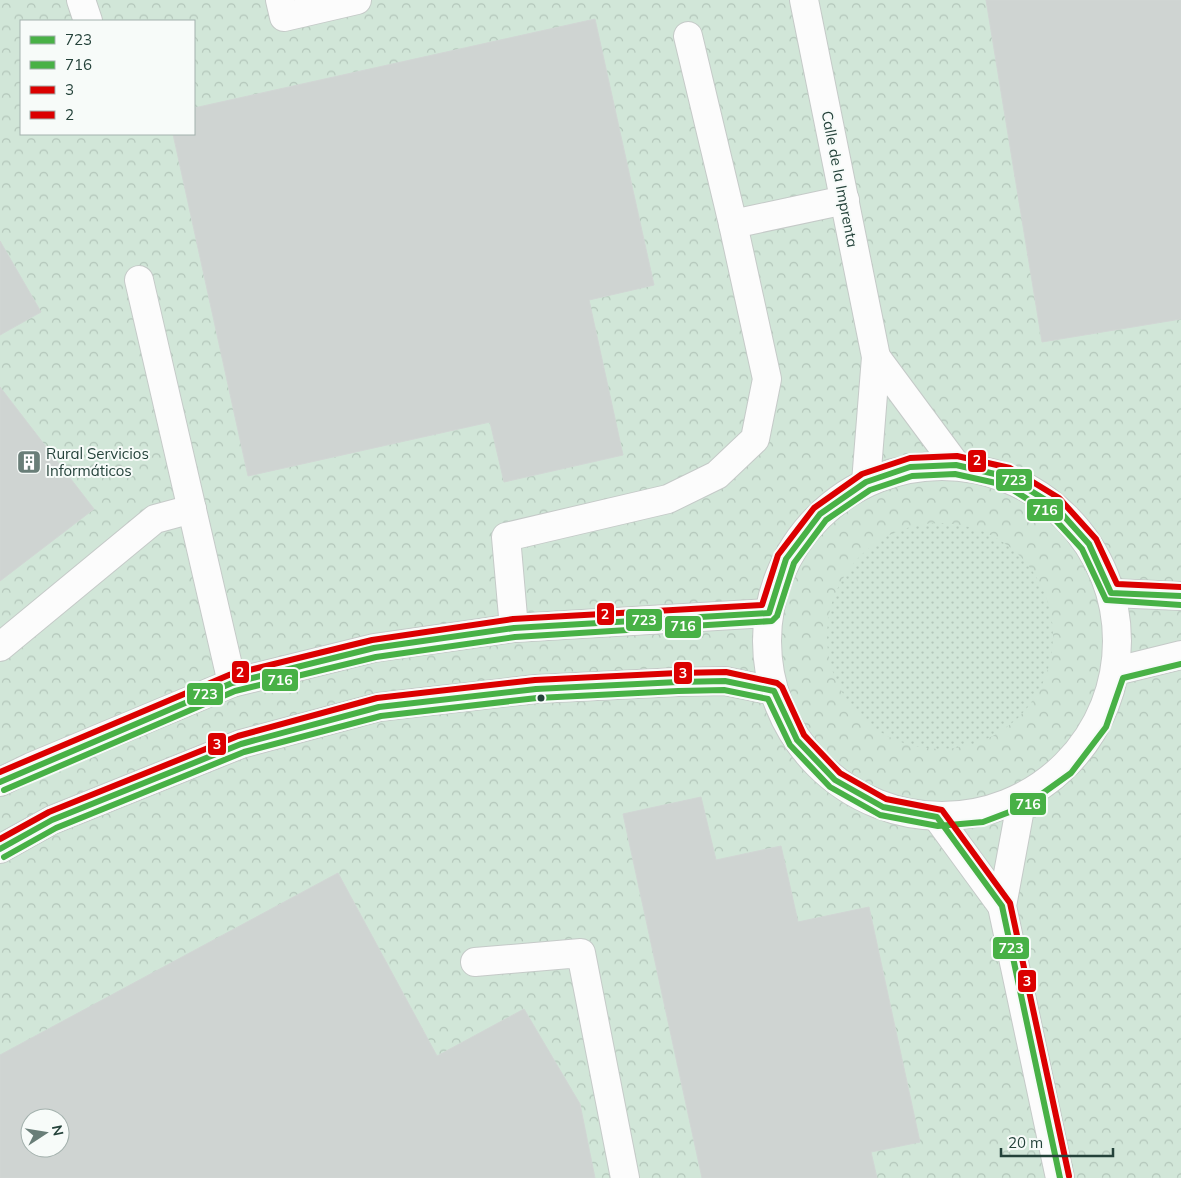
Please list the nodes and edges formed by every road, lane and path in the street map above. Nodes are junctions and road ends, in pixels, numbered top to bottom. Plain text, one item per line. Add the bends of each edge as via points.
1 (81, 0) edge
2 (280, 0) edge
3 (357, 0) edge
4 (804, 0) edge
5 (88, 20) edge
6 (688, 36) dead end
7 (845, 200) junction
8 (733, 224) junction
9 (139, 280) dead end
10 (876, 357) junction
11 (956, 465) junction
12 (866, 482) junction
13 (192, 509) junction
14 (1111, 593) junction
15 (1181, 596) edge
16 (769, 613) junction
17 (514, 628) junction
18 (0, 647) edge
19 (1181, 656) edge
20 (1116, 671) junction
21 (232, 683) junction
22 (774, 691) junction
23 (0, 782) edge
24 (1022, 798) junction
25 (937, 817) junction
26 (0, 850) edge
27 (1002, 906) junction
28 (475, 962) dead end
29 (625, 1178) edge
30 (1060, 1178) edge

1 - 5 street
2 - 3 street via 284,17
4 - 7 street, Calle de la Imprenta
6 - 8 street
7 - 8 street
7 - 10 street, Calle de la Imprenta
8 - 17 street via 767,379 755,439 717,475 668,499 506,537
9 - 13 street
10 - 11 street, Calle de la Imprenta
10 - 12 street, Calle de la Imprenta
11 - 12 street via 910,467
11 - 14 street via 1008,477 1054,505 1089,544
12 - 16 street via 820,514 786,559
13 - 18 street via 155,519
13 - 21 street
14 - 15 street
14 - 20 street via 1118,632
16 - 17 street
16 - 22 street via 767,652
17 - 21 street via 374,648
19 - 20 street
20 - 24 street via 1098,722 1066,766
21 - 23 street via 31,766
22 - 25 street via 797,740 835,780 883,807
22 - 26 street via 725,681 674,683 536,689 378,707 241,744 52,820
24 - 25 street via 980,813
24 - 27 street
25 - 27 street
27 - 30 street
28 - 29 street via 581,953

